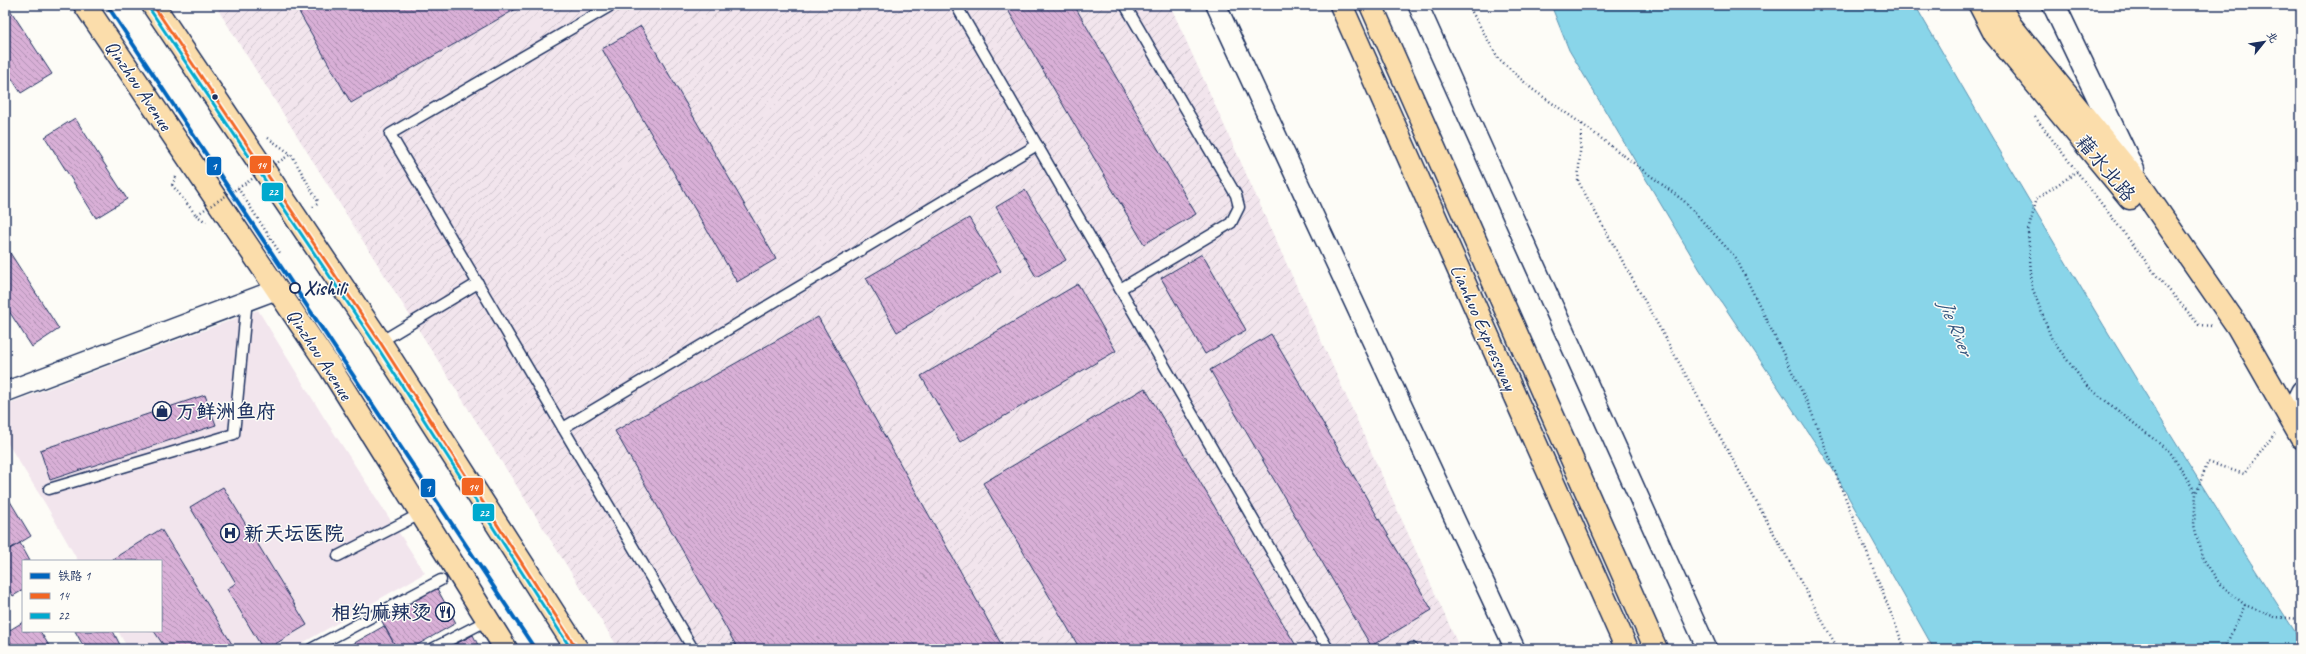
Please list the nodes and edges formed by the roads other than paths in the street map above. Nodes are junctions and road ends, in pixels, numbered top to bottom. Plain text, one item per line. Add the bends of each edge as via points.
1 (85, 5) edge
2 (153, 5) edge
3 (612, 5) edge
4 (956, 5) edge
5 (1125, 5) edge
6 (1216, 5) edge
7 (1341, 5) edge
8 (1370, 5) edge
9 (1418, 5) edge
10 (1980, 5) edge
11 (1999, 5) edge
12 (2054, 5) edge
13 (1037, 145) junction
14 (2140, 185) junction
15 (478, 284) junction
16 (278, 289) junction
17 (1120, 289) junction
18 (247, 299) junction
19 (2238, 327) junction
20 (380, 342) junction
21 (2301, 391) edge
22 (5, 392) edge
23 (2288, 417) junction
24 (563, 428) junction
25 (2301, 437) edge
26 (49, 489) dead end
27 (420, 514) junction
28 (338, 556) dead end
29 (441, 580) dead end
30 (488, 620) junction
31 (311, 649) edge
32 (432, 649) edge
33 (506, 649) edge
34 (577, 649) edge
35 (694, 649) edge
36 (1328, 649) edge
37 (1515, 649) edge
38 (1627, 649) edge
39 (1656, 649) edge
40 (1707, 649) edge

1 - 16 main road, Qinzhou Avenue
2 - 20 main road
3 - 15 lane via 390,134
4 - 13 lane
5 - 17 lane via 1236,195 1239,207 1231,223
6 - 37 street
7 - 38 main road, Lianhuo Expressway
8 - 39 main road, Lianhuo Expressway
9 - 40 street
10 - 19 main road, 藉水北路 via 1995,34
11 - 14 main road, 藉水北路 via 2011,26
12 - 14 street
13 - 17 lane
13 - 24 lane
14 - 19 main road, 藉水北路
15 - 20 lane
15 - 24 lane
16 - 18 street
16 - 27 main road, Qinzhou Avenue via 331,369
17 - 36 lane
18 - 22 street
18 - 26 lane via 234,434
19 - 23 main road, 藉水北路
20 - 34 main road
21 - 23 street
23 - 25 main road, 藉水北路
24 - 35 lane
27 - 28 lane
27 - 30 main road, Qinzhou Avenue
29 - 31 lane
30 - 32 lane
30 - 33 main road, Qinzhou Avenue

